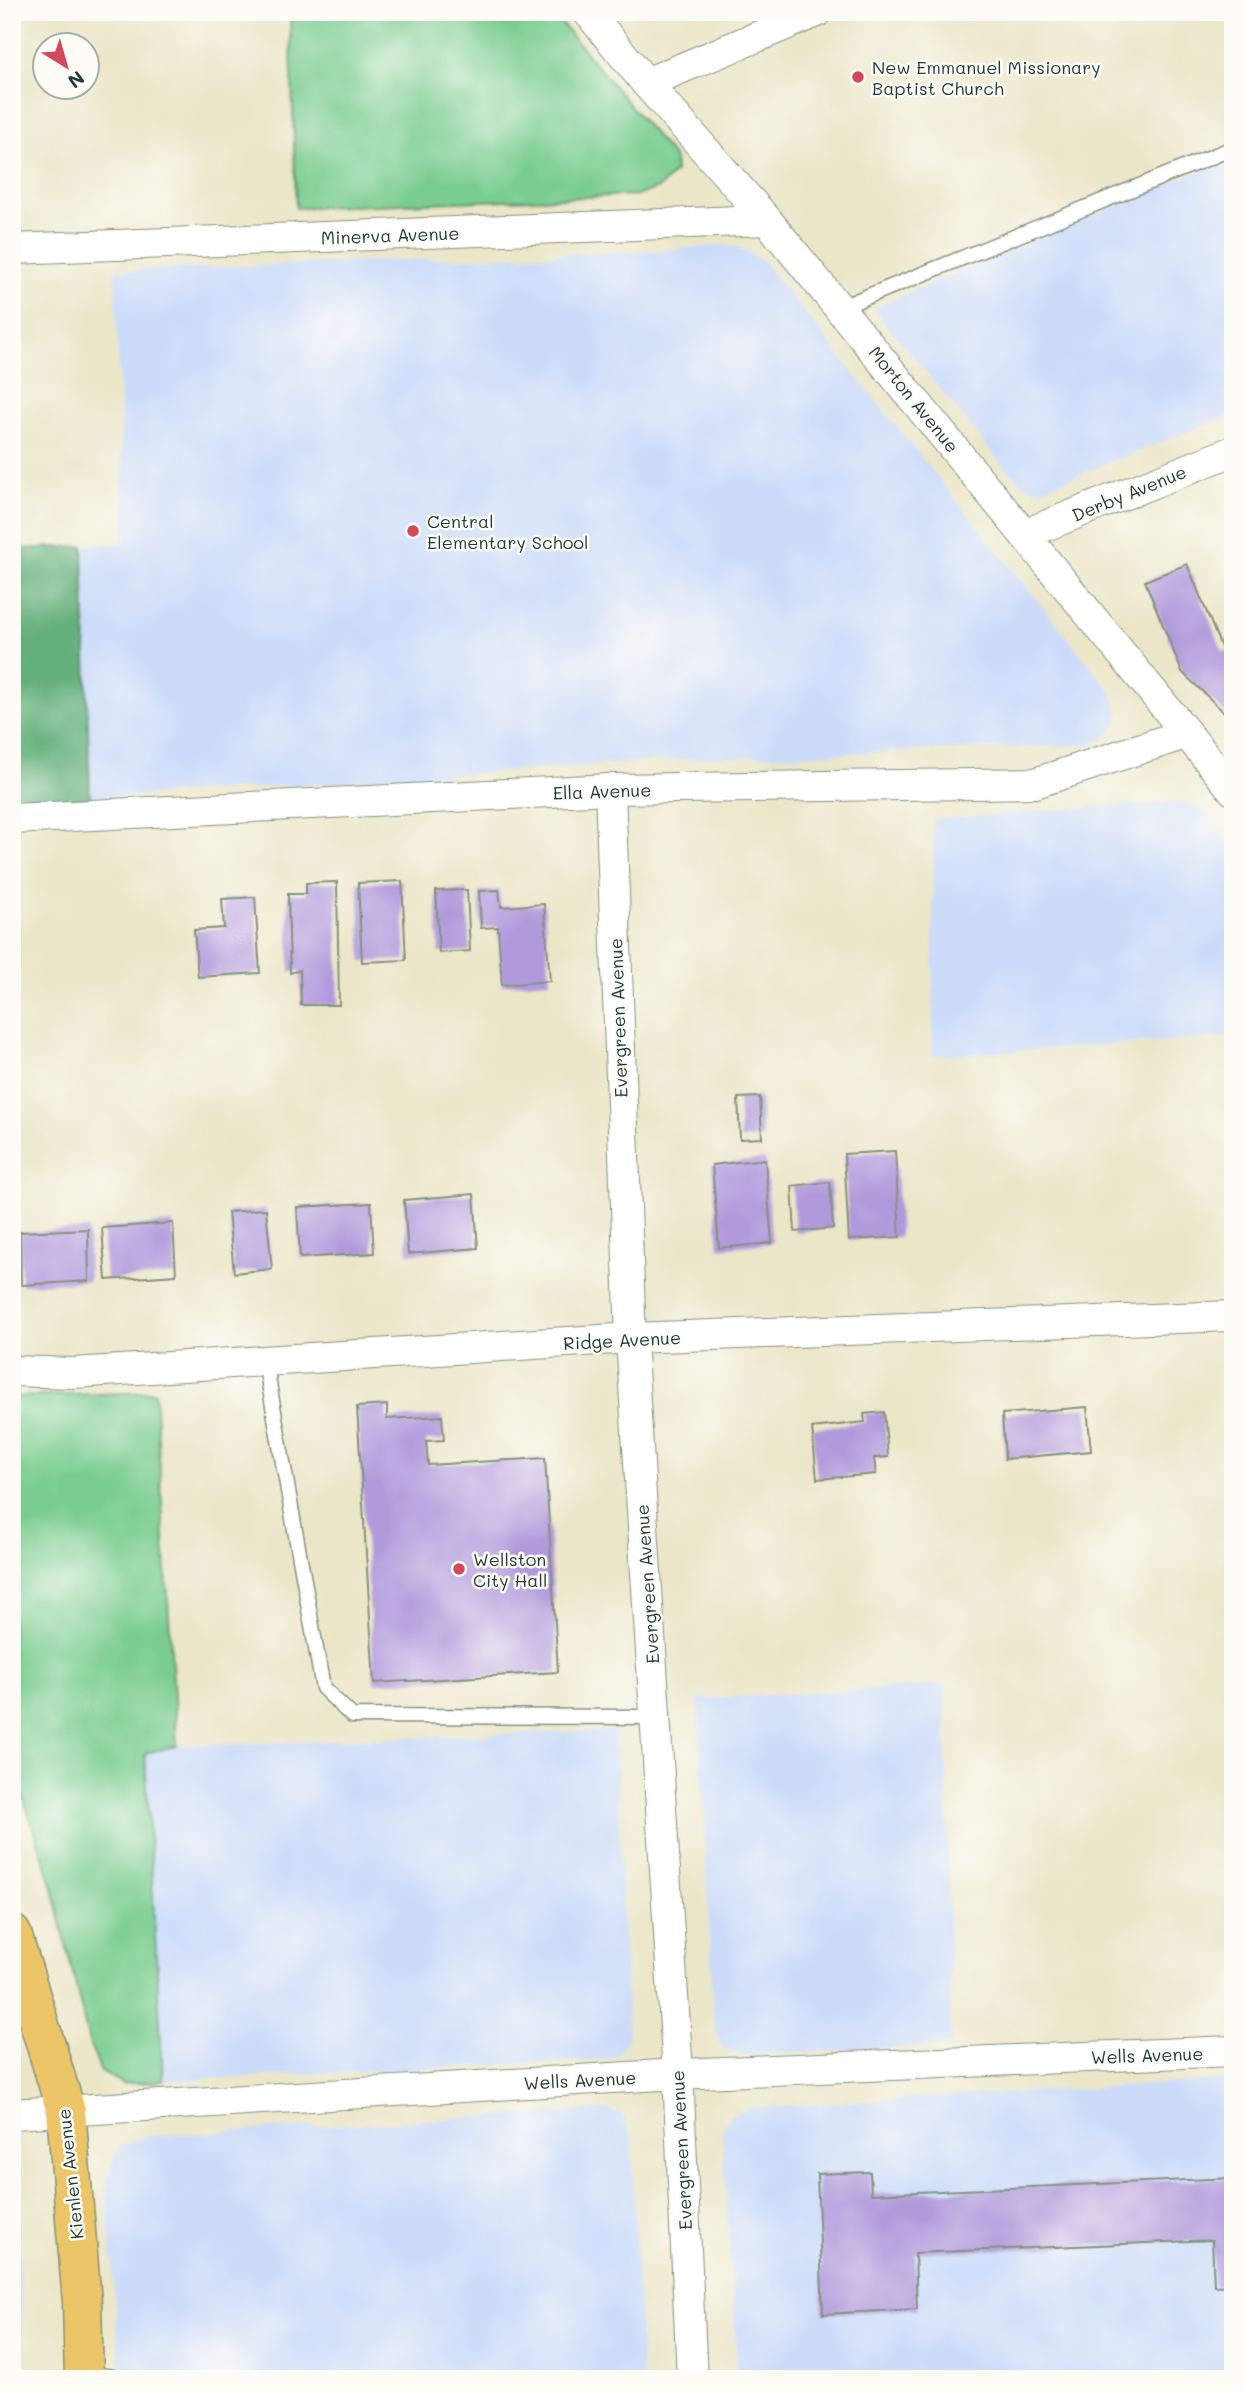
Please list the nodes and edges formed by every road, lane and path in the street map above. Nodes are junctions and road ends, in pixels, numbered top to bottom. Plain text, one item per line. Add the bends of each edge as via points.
1 (588, 12) edge
2 (817, 12) edge
3 (646, 83) junction
4 (1233, 148) edge
5 (767, 220) junction
6 (12, 249) edge
7 (839, 307) junction
8 (1233, 452) edge
9 (1025, 534) junction
10 (1185, 734) junction
11 (610, 789) junction
12 (1233, 790) edge
13 (12, 819) edge
14 (1233, 1316) edge
15 (631, 1338) junction
16 (265, 1361) junction
17 (12, 1371) edge
18 (655, 1717) junction
19 (12, 1934) edge
20 (1233, 2051) edge
21 (678, 2074) junction
22 (66, 2111) junction
23 (12, 2114) edge
24 (84, 2376) edge
25 (126, 2379) edge
26 (692, 2379) edge

1 - 3 street, Morton Avenue
2 - 3 street
3 - 5 street, Morton Avenue
4 - 7 lane
5 - 6 street, Minerva Avenue
5 - 7 street, Morton Avenue
7 - 9 street, Morton Avenue
8 - 9 street, Derby Avenue
9 - 10 street, Morton Avenue
10 - 11 street, Ella Avenue via 1035,783
10 - 12 street, Morton Avenue via 1217,762
11 - 13 street, Ella Avenue
11 - 15 street, Evergreen Avenue
14 - 15 street, Ridge Avenue
15 - 16 street, Ridge Avenue
15 - 18 street, Evergreen Avenue
16 - 17 street, Ridge Avenue via 73,1373
16 - 18 lane via 323,1688 352,1716
18 - 21 street, Evergreen Avenue
19 - 22 main road, Kienlen Avenue
20 - 21 street, Wells Avenue
21 - 22 street, Wells Avenue
21 - 26 street, Evergreen Avenue
22 - 23 street, Wells Avenue
22 - 24 main road, Kienlen Avenue
24 - 25 lane

